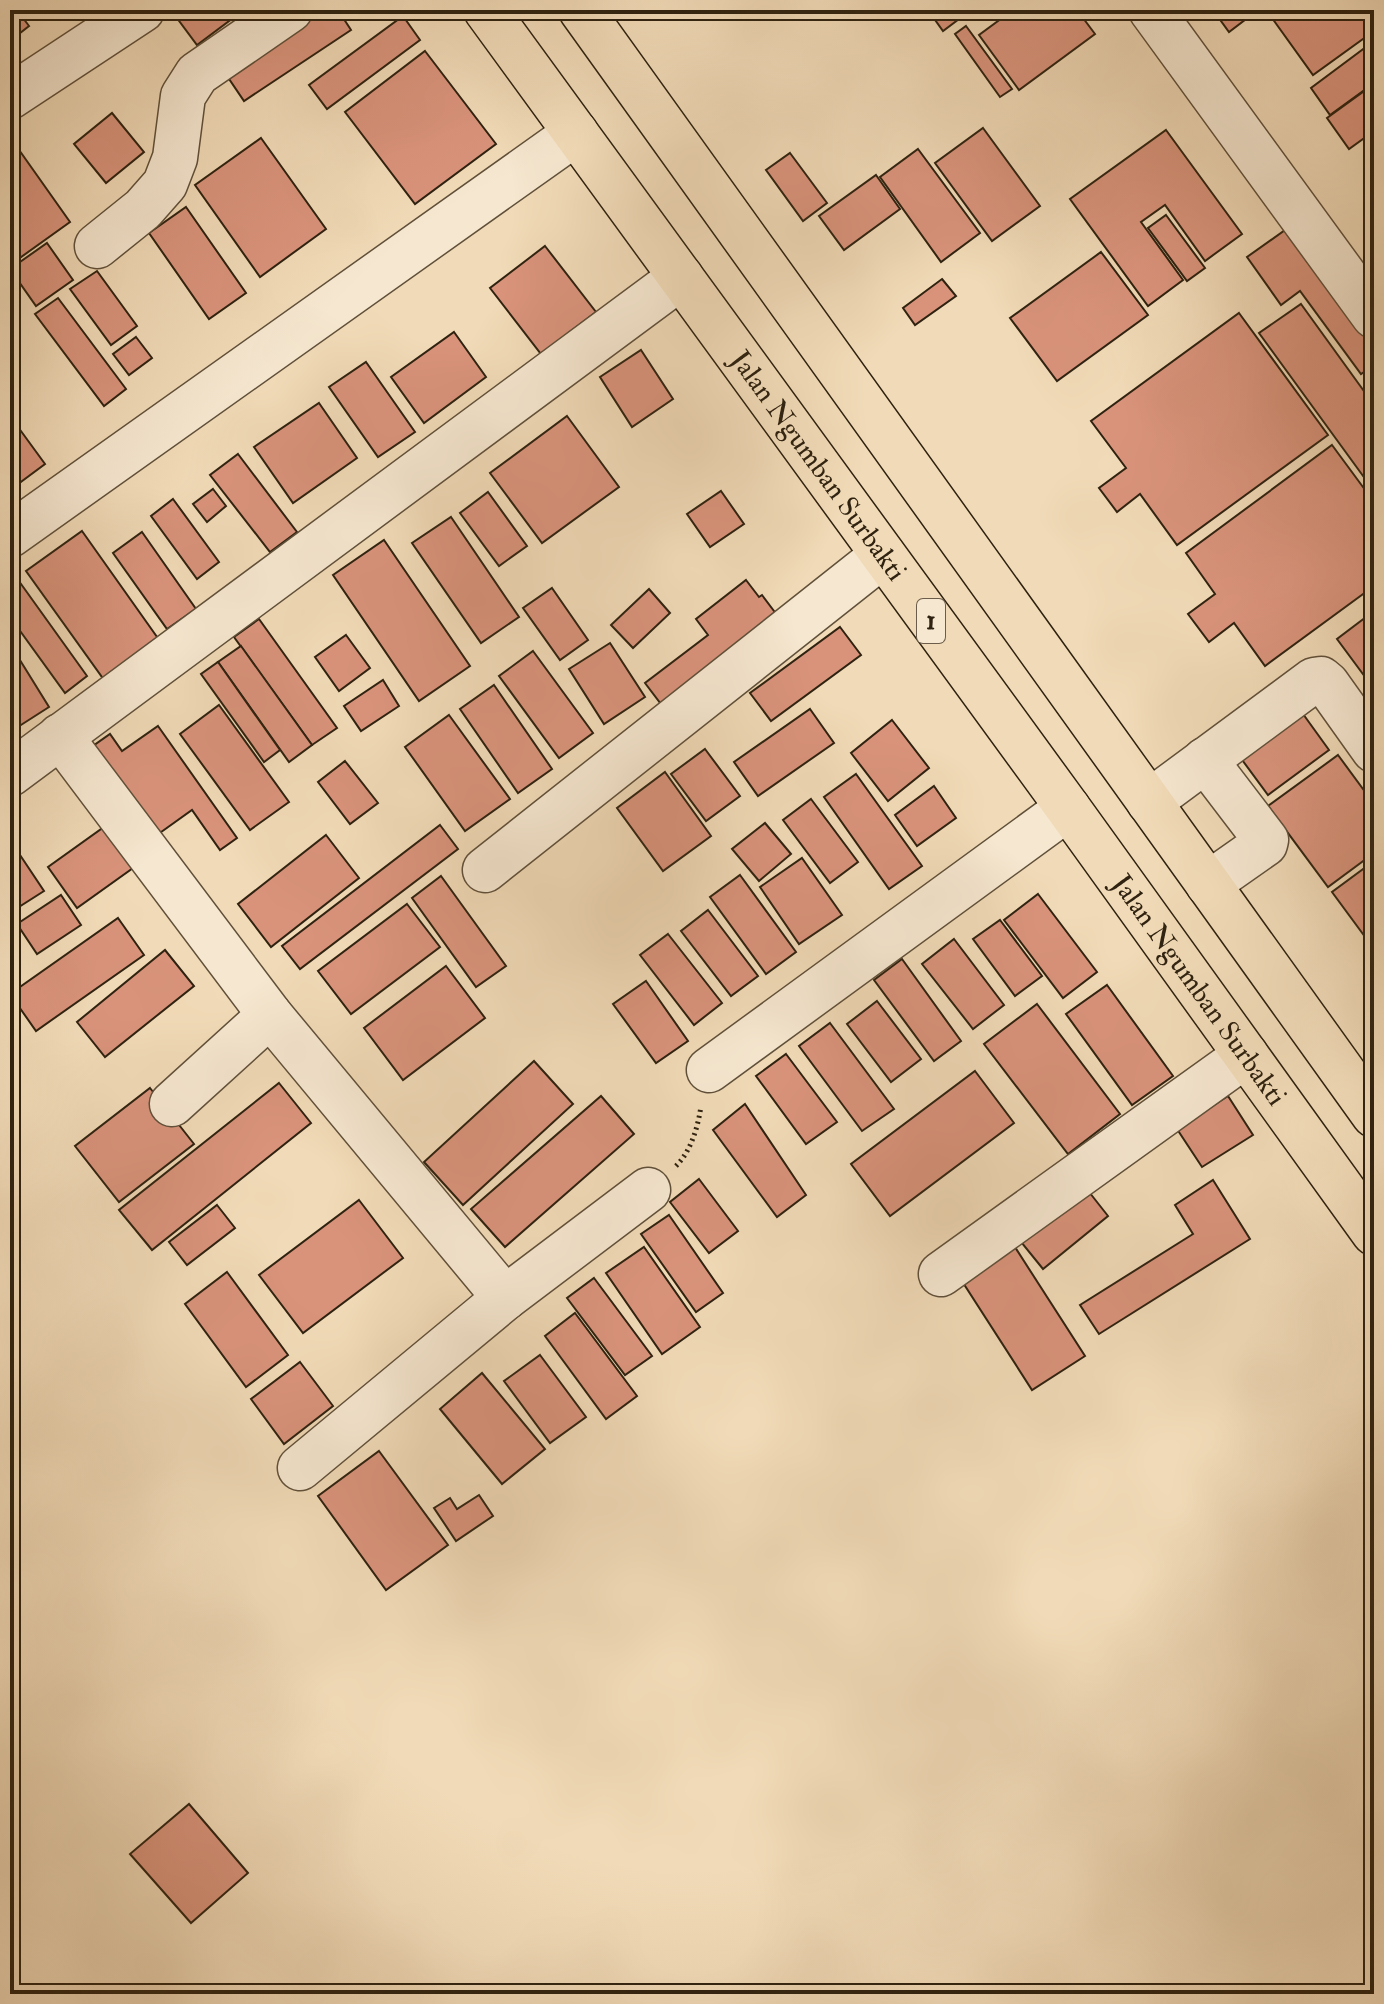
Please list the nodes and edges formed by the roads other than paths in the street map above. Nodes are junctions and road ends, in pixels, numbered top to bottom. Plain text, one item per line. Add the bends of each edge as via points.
1 (142, 10) edge
2 (290, 10) edge
3 (486, 10) edge
4 (581, 10) edge
5 (1151, 10) edge
6 (10, 97) edge
7 (576, 133) junction
8 (97, 246) dead end
9 (681, 277) junction
10 (1374, 316) edge
11 (10, 535) edge
12 (883, 555) junction
13 (60, 736) junction
14 (1374, 750) edge
15 (1205, 760) junction
16 (10, 774) edge
17 (1149, 802) junction
18 (1068, 808) junction
19 (485, 870) dead end
20 (1208, 884) junction
21 (270, 1015) junction
22 (1246, 1055) junction
23 (709, 1070) road end
24 (172, 1104) dead end
25 (1374, 1115) edge
26 (648, 1190) road end
27 (1374, 1233) edge
28 (941, 1274) dead end
29 (505, 1298) junction
30 (300, 1468) dead end

1 - 6 street
2 - 8 street via 197,74 183,96 175,158 165,184
3 - 7 highway, Jalan Ngumban Surbakti / 1
4 - 17 highway
5 - 10 street
7 - 9 highway, Jalan Ngumban Surbakti / 1
7 - 11 street
9 - 12 highway, Jalan Ngumban Surbakti / 1
9 - 13 street
12 - 18 highway, Jalan Ngumban Surbakti / 1
12 - 19 street
13 - 16 street
13 - 21 street
14 - 15 street via 1321,679
15 - 17 street
15 - 20 street via 1266,840
17 - 20 highway
18 - 22 highway, Jalan Ngumban Surbakti / 1
18 - 23 street
20 - 25 highway
21 - 24 street
21 - 29 street
22 - 27 highway, Jalan Ngumban Surbakti / 1
22 - 28 street
26 - 29 street
29 - 30 street

